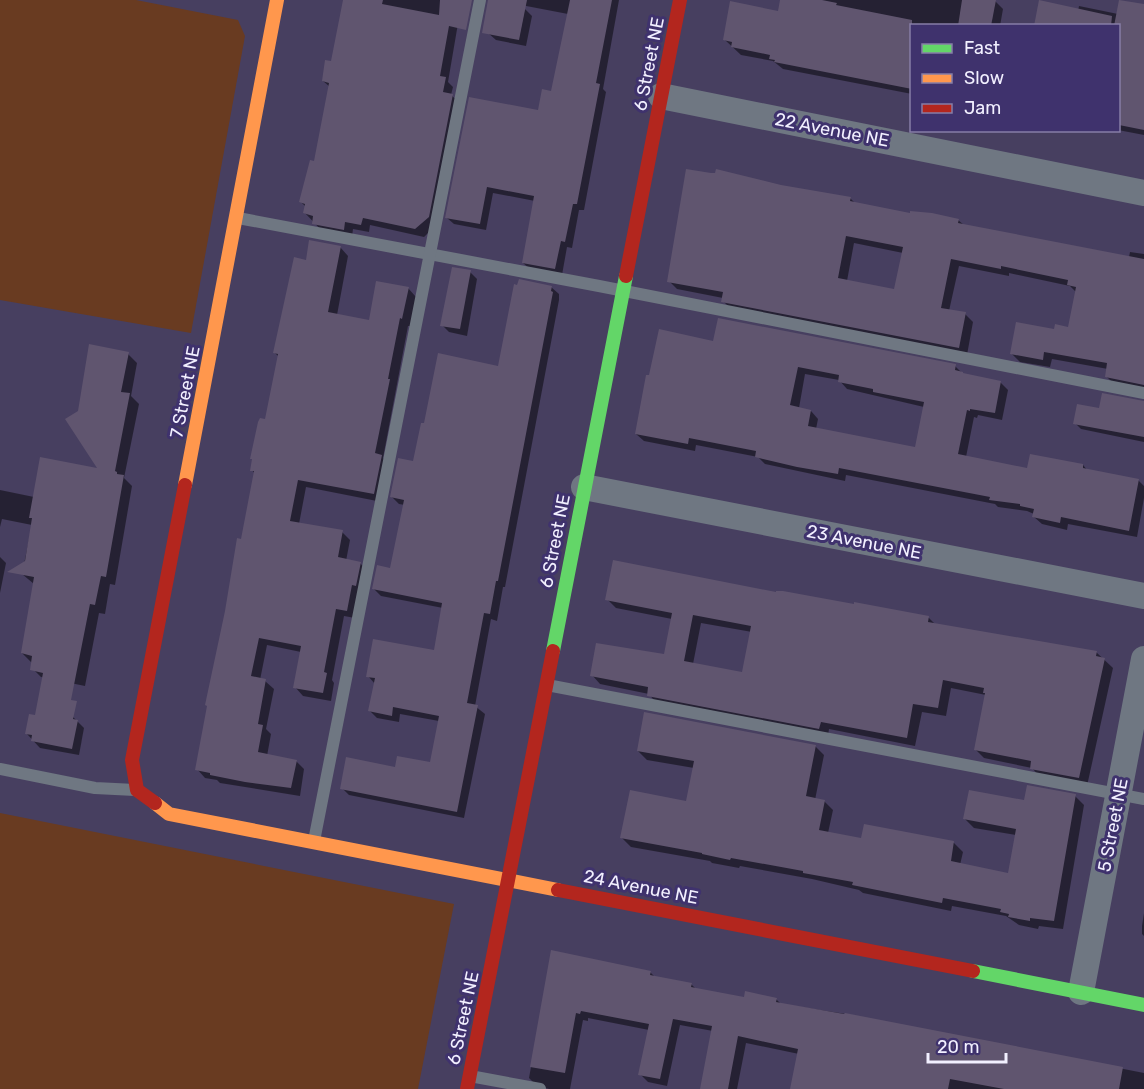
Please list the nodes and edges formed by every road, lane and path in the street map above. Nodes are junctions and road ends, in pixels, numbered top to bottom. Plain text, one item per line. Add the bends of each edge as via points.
1 (480, 0) edge
2 (680, 0) edge
3 (272, 1) edge
4 (661, 96) junction
5 (1144, 193) edge
6 (237, 218) junction
7 (430, 255) junction
8 (624, 290) junction
9 (1144, 393) edge
10 (584, 487) junction
11 (1144, 596) edge
12 (1144, 659) edge
13 (546, 684) junction
14 (0, 769) edge
15 (137, 790) junction
16 (1119, 794) junction
17 (1144, 799) edge
18 (314, 842) junction
19 (509, 880) junction
20 (1081, 992) junction
21 (1144, 1005) edge
22 (468, 1082) edge
23 (540, 1089) edge

1 - 7 lane
2 - 4 street, 6 Street NE
3 - 6 street, 7 Street NE
4 - 5 street, 22 Avenue NE
4 - 8 street, 6 Street NE
6 - 7 lane
6 - 15 street, 7 Street NE via 132,760
7 - 8 lane
7 - 18 lane
8 - 9 lane
8 - 10 street, 6 Street NE
10 - 11 street, 23 Avenue NE
10 - 13 street, 6 Street NE
12 - 16 street, 5 Street NE
13 - 16 lane
13 - 19 street, 6 Street NE
14 - 15 lane via 95,788
15 - 18 street, 24 Avenue NE via 169,814
16 - 17 lane
16 - 20 street, 5 Street NE
18 - 19 street, 24 Avenue NE
19 - 20 street, 24 Avenue NE
19 - 22 street, 6 Street NE
20 - 21 street, 24 Avenue NE
22 - 23 lane

